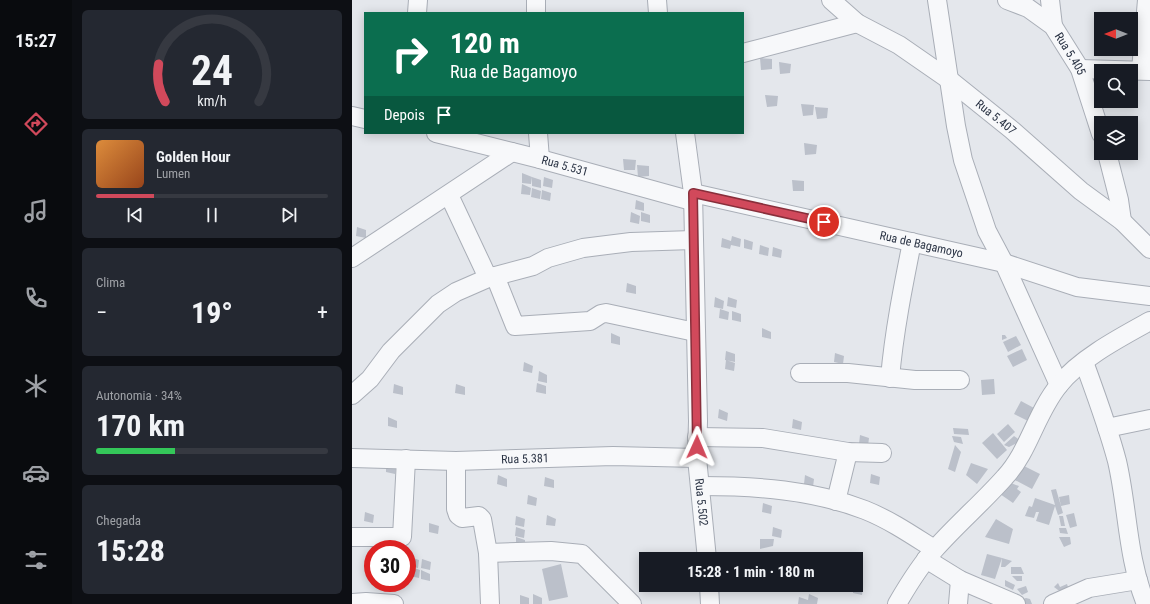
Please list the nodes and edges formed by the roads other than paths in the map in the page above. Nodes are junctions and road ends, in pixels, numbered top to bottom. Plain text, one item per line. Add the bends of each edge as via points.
1 (418, 0) edge
2 (536, 0) edge
3 (657, 0) edge
4 (831, 0) edge
5 (937, 0) edge
6 (1008, 0) edge
7 (1050, 0) edge
8 (1147, 0) edge
9 (417, 12) edge
10 (536, 12) edge
11 (658, 12) edge
12 (857, 23) junction
13 (1053, 26) junction
14 (744, 52) edge
15 (1080, 69) junction
16 (1146, 70) edge
17 (951, 81) junction
18 (352, 116) edge
19 (1095, 116) edge
20 (364, 119) edge
21 (440, 134) edge
22 (538, 134) edge
23 (685, 134) edge
24 (512, 152) junction
25 (540, 159) junction
26 (1109, 160) edge
27 (449, 195) junction
28 (692, 197) junction
29 (1122, 221) junction
30 (693, 240) junction
31 (912, 242) junction
32 (1150, 249) edge
33 (352, 258) edge
34 (1004, 263) junction
35 (491, 277) junction
36 (1150, 296) edge
37 (1150, 320) edge
38 (695, 332) junction
39 (1084, 362) junction
40 (800, 373) dead end
41 (890, 378) junction
42 (960, 380) dead end
43 (1059, 385) junction
44 (352, 396) edge
45 (1150, 419) edge
46 (1107, 428) junction
47 (698, 437) junction
48 (848, 452) junction
49 (882, 453) dead end
50 (352, 458) edge
51 (697, 458) junction
52 (406, 459) junction
53 (456, 461) junction
54 (701, 486) junction
55 (836, 501) junction
56 (352, 537) edge
57 (706, 552) edge
58 (488, 554) junction
59 (930, 554) junction
60 (960, 580) junction
61 (1138, 580) junction
62 (709, 592) edge
63 (352, 603) edge
64 (394, 604) edge
65 (490, 604) edge
66 (632, 604) edge
67 (710, 604) edge
68 (897, 604) edge
69 (958, 604) edge
70 (1016, 604) edge
71 (1053, 604) edge
72 (1146, 604) edge

1 - 9 street
2 - 10 street
3 - 11 street
4 - 12 street, Rua 5.407
5 - 17 street
6 - 13 street, Rua 5.405 via 1028,8
7 - 13 street
8 - 16 street
12 - 14 street
12 - 17 street, Rua 5.407 via 899,45
13 - 15 street, Rua 5.405
15 - 16 street
15 - 19 street, Rua 5.405
17 - 29 street, Rua 5.407 via 1081,191
17 - 34 street via 956,126 964,160 987,231
18 - 20 street
21 - 24 street, Rua 5.531
22 - 25 street
23 - 28 street, Rua 5.502
24 - 25 street, Rua 5.531
24 - 27 street
25 - 28 street, Rua 5.531
26 - 29 street
27 - 33 street
27 - 35 street
28 - 30 street, Rua 5.502
28 - 31 street, Rua de Bagamoyo
29 - 32 street, Rua 5.407
30 - 35 street via 631,242 583,248 548,258 533,266
30 - 38 street, Rua 5.502
31 - 34 street, Rua de Bagamoyo
31 - 41 street via 892,349
34 - 36 street, Rua de Bagamoyo via 1077,287
34 - 43 street
35 - 38 street via 515,326 590,321 606,313
35 - 44 street via 456,292 438,304 391,351 370,379
37 - 39 street
38 - 47 street, Rua 5.502
39 - 43 street
39 - 46 street
40 - 41 street via 848,373
41 - 42 street
43 - 59 street via 1006,477
45 - 46 street
46 - 61 street via 1117,461 1125,520
47 - 48 street via 763,438
47 - 51 street, Rua 5.502
48 - 49 street
48 - 55 street
50 - 52 street, Rua 5.381
51 - 53 street, Rua 5.381 via 612,456
51 - 54 street, Rua 5.502
52 - 53 street, Rua 5.381
52 - 56 street via 402,537
53 - 58 street via 458,515 462,518 479,516 482,519
54 - 55 street via 739,486 789,491
54 - 57 street, Rua 5.502
55 - 59 street via 871,513 894,525
58 - 65 street
58 - 66 street via 552,551 582,554
59 - 60 street
59 - 68 street
60 - 69 street
60 - 70 street
61 - 71 street via 1085,589
61 - 72 street
62 - 67 street
63 - 64 street

